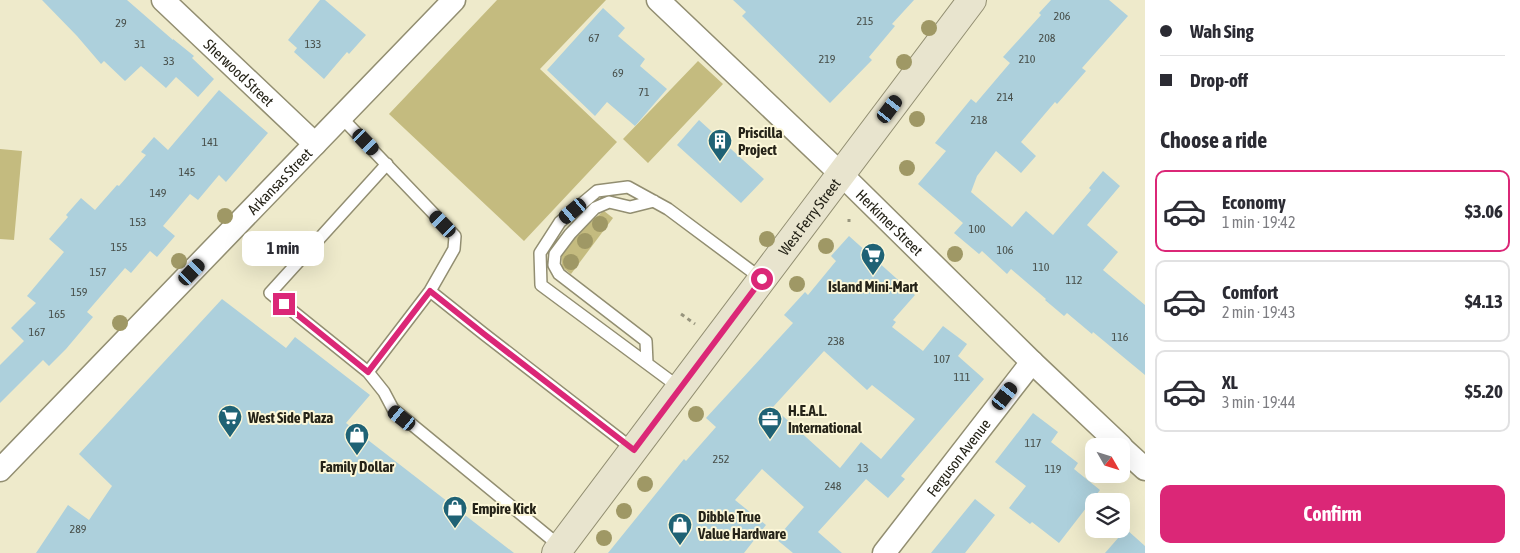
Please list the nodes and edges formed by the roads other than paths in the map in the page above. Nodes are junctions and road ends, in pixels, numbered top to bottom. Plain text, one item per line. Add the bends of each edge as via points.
1 (163, 0) edge
2 (454, 0) edge
3 (658, 0) edge
4 (972, 0) edge
5 (341, 117) junction
6 (315, 144) junction
7 (387, 164) junction
8 (841, 174) junction
9 (654, 201) junction
10 (762, 279) junction
11 (430, 291) junction
12 (1032, 362) junction
13 (647, 363) junction
14 (368, 372) junction
15 (680, 388) junction
16 (1113, 438) edge
17 (634, 450) junction
18 (1130, 455) edge
19 (1145, 469) edge
20 (0, 470) edge
21 (559, 550) edge
22 (884, 553) edge

1 - 6 street, Sherwood Street
2 - 5 street, Arkansas Street
3 - 8 street, Herkimer Street
4 - 8 street, West Ferry Street
5 - 6 street, Arkansas Street
5 - 7 lane
6 - 20 street, Arkansas Street
7 - 11 lane via 455,236 454,249
7 - 14 lane via 270,293
8 - 10 street, West Ferry Street
8 - 12 street, Herkimer Street
9 - 10 lane
9 - 13 lane via 630,207 609,202 595,208 570,234 556,254 554,265 559,274 646,341
9 - 13 lane via 628,187 597,191 560,222 540,253 541,285
10 - 15 street, West Ferry Street
11 - 14 lane
11 - 17 lane
12 - 16 street, Herkimer Street
12 - 22 street, Ferguson Avenue
13 - 15 lane
14 - 21 lane via 393,409
15 - 17 street, West Ferry Street
17 - 21 street, West Ferry Street
18 - 19 street, Herkimer Street

